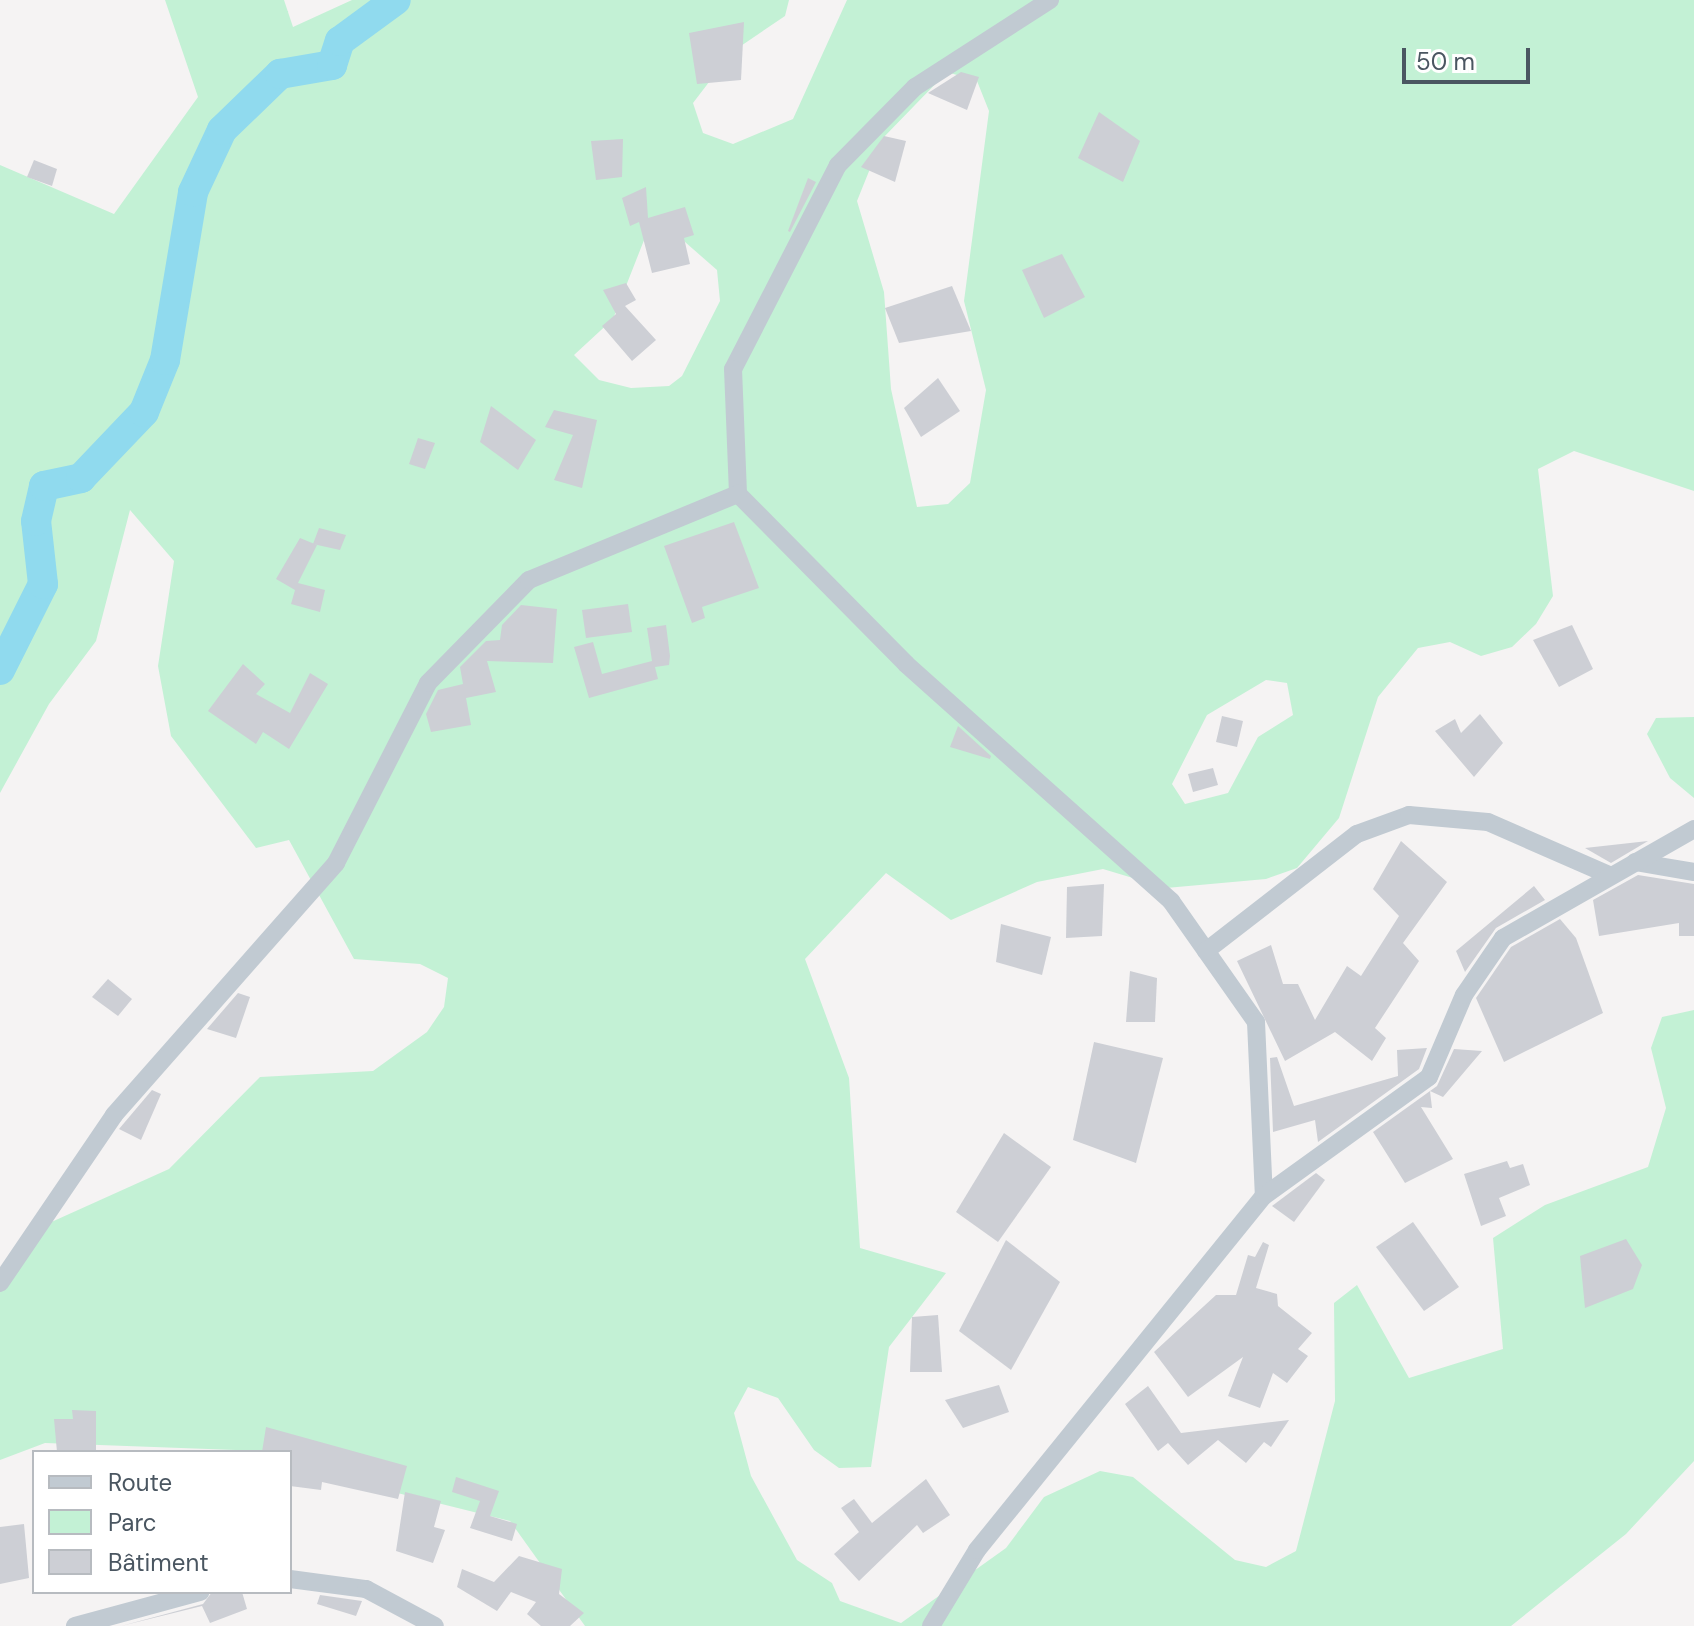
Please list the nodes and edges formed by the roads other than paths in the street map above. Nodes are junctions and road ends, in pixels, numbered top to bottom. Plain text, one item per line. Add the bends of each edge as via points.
1 (1050, 0) edge
2 (738, 494) junction
3 (1694, 829) edge
4 (1635, 862) junction
5 (1694, 872) edge
6 (1611, 876) junction
7 (1206, 951) junction
8 (1264, 1196) junction
9 (0, 1283) edge
10 (292, 1579) edge
11 (193, 1594) edge
12 (75, 1626) edge
13 (435, 1626) edge
14 (931, 1626) edge

1 - 2 street via 915,87 838,165 733,369
2 - 7 street via 906,664 1171,901
2 - 9 street via 529,580 428,683 336,863 114,1115
3 - 4 street
4 - 5 street
4 - 6 street
6 - 7 street via 1488,822 1409,815 1357,834
6 - 8 street via 1503,938 1464,995 1429,1077
7 - 8 street via 1256,1022
8 - 14 street via 977,1550
10 - 13 street via 366,1589
11 - 12 street

